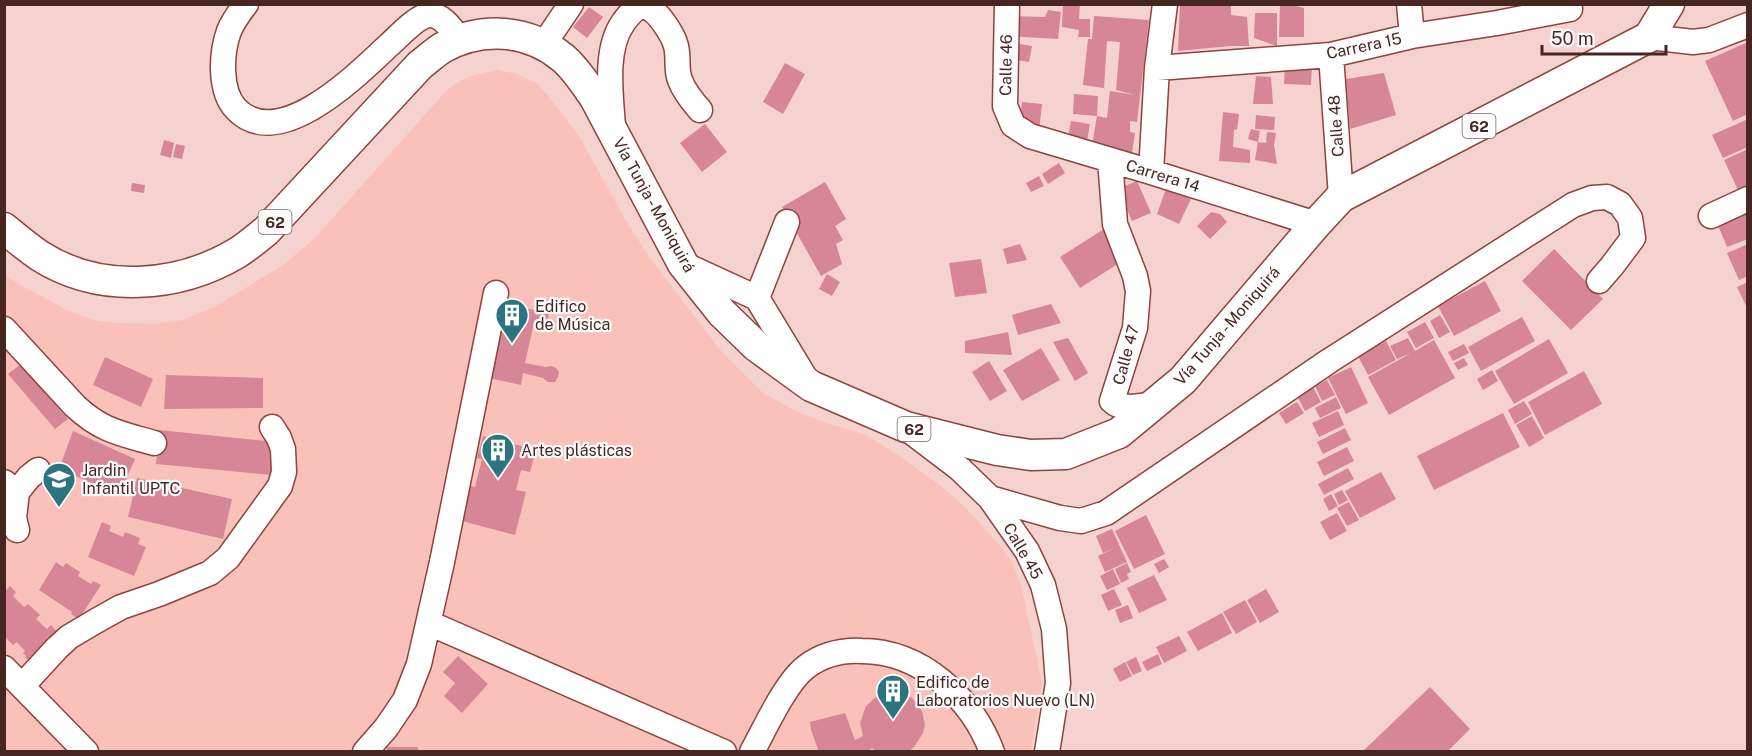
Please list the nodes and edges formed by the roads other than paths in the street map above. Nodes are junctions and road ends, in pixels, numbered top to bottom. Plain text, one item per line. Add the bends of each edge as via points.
1 (246, 4) edge
2 (571, 4) edge
3 (1007, 4) edge
4 (1165, 4) edge
5 (1409, 4) edge
6 (1670, 4) edge
7 (1570, 7) edge
8 (1495, 14) edge
9 (1748, 25) edge
10 (1412, 36) junction
11 (1649, 37) junction
12 (460, 40) junction
13 (544, 44) junction
14 (1331, 55) junction
15 (1157, 68) junction
16 (700, 110) dead end
17 (1013, 125) joint
18 (613, 132) junction
19 (1110, 160) junction
20 (1151, 172) junction
21 (1341, 197) junction
22 (1748, 199) edge
23 (1711, 216) dead end
24 (787, 222) dead end
25 (1316, 224) junction
26 (4, 228) edge
27 (683, 264) junction
28 (1599, 281) dead end
29 (496, 294) dead end
30 (757, 298) junction
31 (4, 329) edge
32 (811, 386) junction
33 (1154, 404) junction
34 (272, 427) dead end
35 (906, 428) junction
36 (154, 442) dead end
37 (38, 470) dead end
38 (11, 487) edge
39 (990, 498) junction
40 (17, 530) dead end
41 (429, 623) junction
42 (4, 668) edge
43 (22, 686) junction
44 (86, 752) edge
45 (365, 752) edge
46 (724, 752) edge
47 (752, 752) edge
48 (992, 752) edge
49 (1047, 752) edge

1 - 12 street via 228,32 222,79 235,109 257,122 275,123 309,110 429,15 446,22
2 - 13 street
3 - 17 street, Calle 46 via 1005,106
4 - 15 street
5 - 10 street
6 - 11 main road
7 - 8 street, Carrera 15
8 - 10 street, Carrera 15
9 - 11 street via 1693,42
10 - 14 street, Carrera 15
11 - 21 main road, Vía Tunja - Moniquirá / 62
12 - 13 main road, Vía Tunja - Moniquirá / 62 via 500,33
12 - 26 main road, Vía Tunja - Moniquirá / 62 via 420,65 266,231 238,253 211,267 151,282 94,278 41,257
13 - 18 main road, Vía Tunja - Moniquirá / 62 via 565,59 583,80
14 - 15 street, Carrera 15
14 - 21 street, Calle 48
15 - 20 street
16 - 18 street via 677,72 676,44 669,30 654,10 638,7 620,27 611,59
17 - 19 street, Carrera 14 via 1030,136
18 - 27 main road, Vía Tunja - Moniquirá / 62
19 - 20 street, Carrera 14
19 - 33 street, Calle 47 via 1115,224 1138,291 1135,328 1112,401 1127,407
20 - 25 street, Carrera 14
21 - 25 main road, Vía Tunja - Moniquirá / 62
22 - 23 street
24 - 30 street
25 - 33 main road, Vía Tunja - Moniquirá / 62 via 1183,380
27 - 30 street
27 - 32 main road, Vía Tunja - Moniquirá / 62 via 722,313 756,346
28 - 39 street via 1633,238 1630,218 1620,204 1607,197 1573,205 1329,361 1106,513 1081,520 1060,518
29 - 41 street
30 - 32 street
31 - 36 street via 87,417 115,432
32 - 35 main road, Vía Tunja - Moniquirá / 62
33 - 35 main road, Vía Tunja - Moniquirá / 62 via 1119,433 1066,454 997,450
34 - 43 street via 282,449 284,472 280,486 228,558 210,573 121,607 96,621 57,648
35 - 39 street, Calle 45 via 960,469
37 - 38 street
38 - 40 street
39 - 49 street, Calle 45 via 1027,551 1043,585 1054,629 1058,683
41 - 45 street via 405,700
41 - 46 street
42 - 43 street
43 - 44 street
47 - 48 street via 800,673 830,655 872,651 911,661 947,687 983,731

